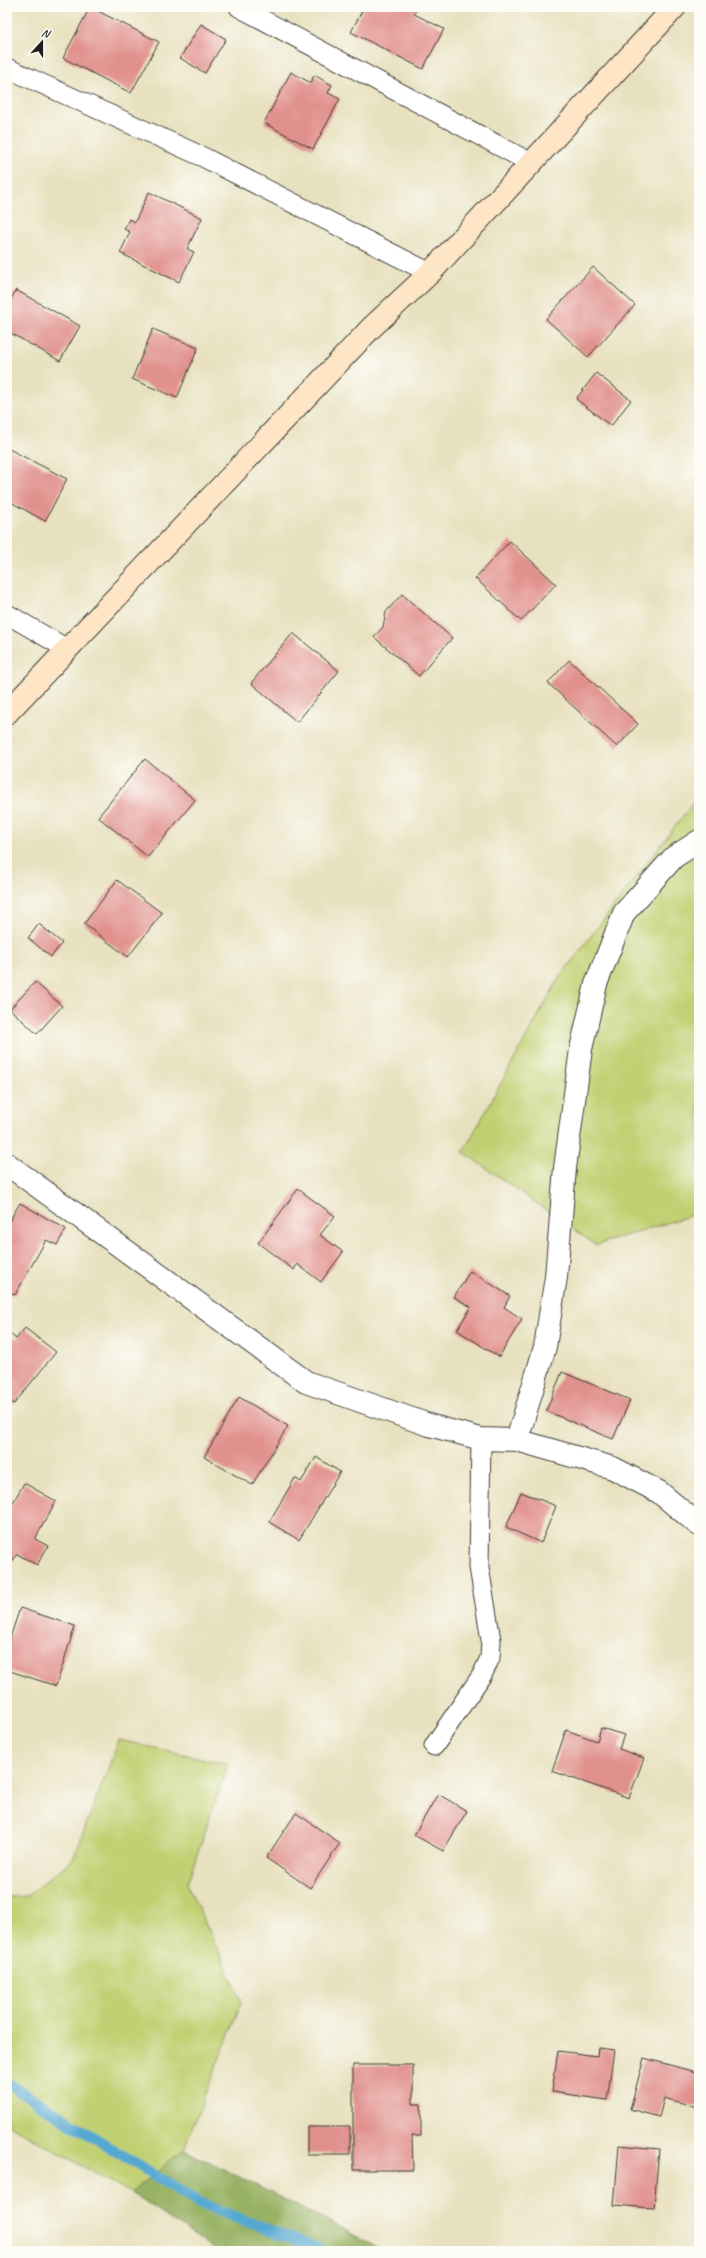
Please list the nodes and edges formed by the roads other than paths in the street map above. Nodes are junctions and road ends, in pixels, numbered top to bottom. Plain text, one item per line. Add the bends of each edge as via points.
1 (239, 7) edge
2 (675, 7) edge
3 (7, 68) edge
4 (531, 163) junction
5 (430, 274) junction
6 (7, 614) edge
7 (67, 649) junction
8 (7, 713) edge
9 (699, 841) edge
10 (7, 1164) edge
11 (481, 1439) junction
12 (517, 1440) junction
13 (699, 1525) edge
14 (434, 1746) dead end

1 - 4 lane
2 - 4 main road
3 - 5 lane via 201,156
4 - 5 main road
5 - 7 main road via 371,328
6 - 7 lane
7 - 8 main road
9 - 12 street via 674,857 624,913 596,984 581,1048 565,1168 556,1277 545,1347
10 - 11 street via 306,1382 429,1425
11 - 12 street
11 - 14 lane via 479,1567 491,1640 490,1658 482,1675
12 - 13 street via 613,1468 659,1492

